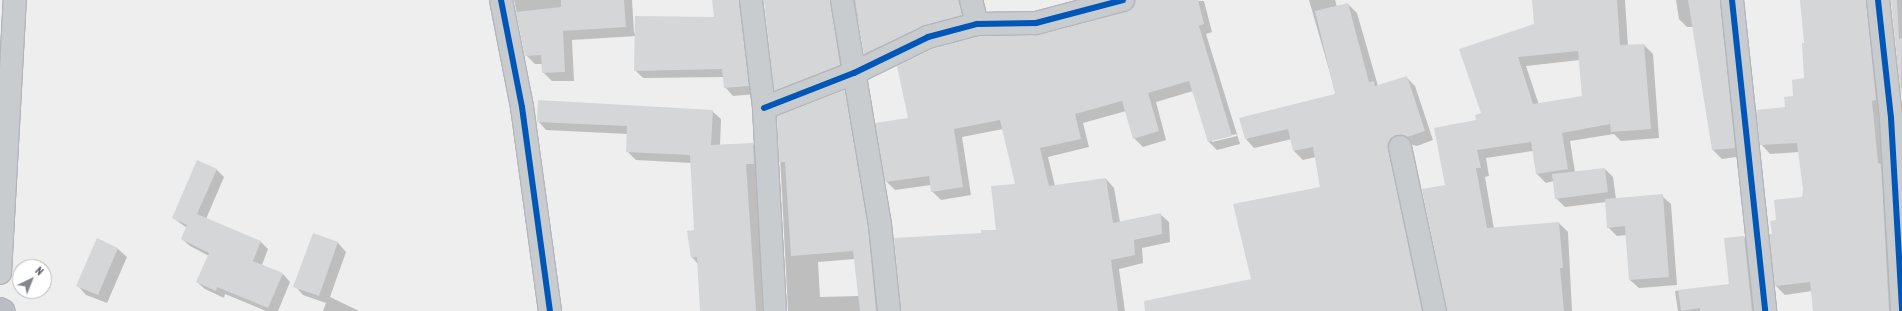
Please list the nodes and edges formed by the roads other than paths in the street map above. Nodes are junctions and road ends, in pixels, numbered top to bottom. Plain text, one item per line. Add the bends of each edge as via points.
1 (15, 0) edge
2 (501, 0) edge
3 (751, 0) edge
4 (842, 0) edge
5 (971, 0) edge
6 (1123, 0) edge
7 (1732, 0) edge
8 (1878, 0) edge
9 (977, 24) junction
10 (854, 73) junction
11 (764, 108) junction
12 (1400, 147) dead end
13 (0, 272) edge
14 (0, 309) edge
15 (4, 311) edge
16 (550, 311) edge
17 (775, 311) edge
18 (889, 311) edge
19 (1435, 311) edge
20 (1765, 311) edge
21 (1902, 311) edge

1 - 13 street
2 - 16 street via 522,107
3 - 11 street
4 - 10 street
5 - 9 street
6 - 9 street via 1036,23
7 - 20 street
8 - 21 street via 1891,118
9 - 10 street via 928,37
10 - 11 street
10 - 18 street via 880,225
11 - 17 street
12 - 19 street
14 - 15 highway

